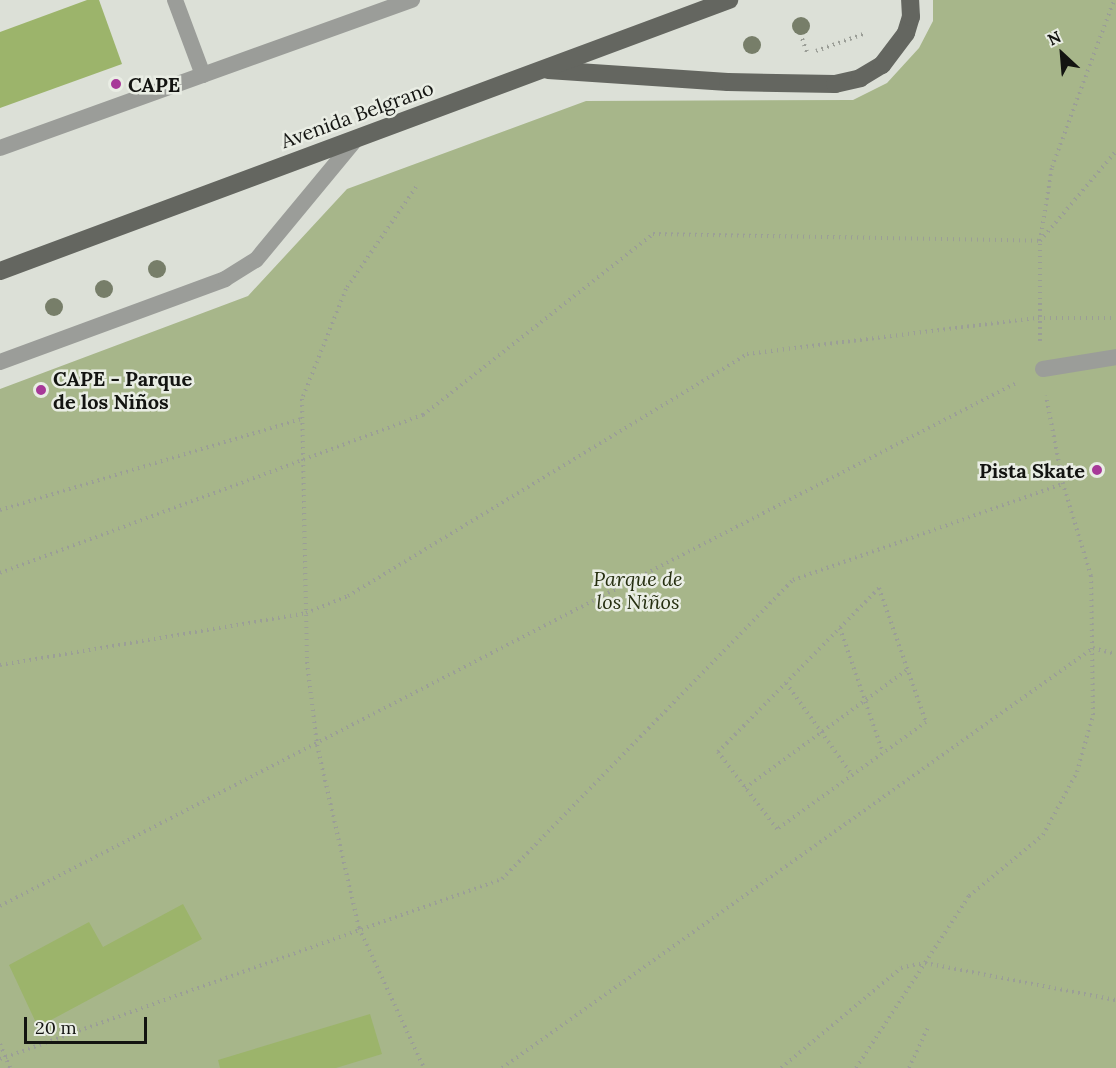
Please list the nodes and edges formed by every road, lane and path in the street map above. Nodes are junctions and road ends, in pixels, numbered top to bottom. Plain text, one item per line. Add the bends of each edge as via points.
1 (175, 0) edge
2 (412, 0) edge
3 (729, 0) edge
4 (910, 0) edge
5 (1114, 0) edge
6 (796, 22) dead end
7 (878, 29) dead end
8 (808, 54) junction
9 (799, 57) dead end
10 (541, 69) junction
11 (203, 75) junction
12 (357, 138) junction
13 (0, 148) edge
14 (1116, 151) edge
15 (416, 187) dead end
16 (1040, 241) junction
17 (0, 271) edge
18 (1038, 318) junction
19 (1116, 318) edge
20 (1116, 357) edge
21 (0, 362) edge
22 (1043, 369) junction
23 (302, 418) junction
24 (303, 462) junction
25 (1063, 484) junction
26 (0, 510) edge
27 (0, 573) edge
28 (306, 613) junction
29 (840, 628) junction
30 (1093, 648) junction
31 (1116, 654) edge
32 (0, 665) edge
33 (908, 669) junction
34 (786, 683) junction
35 (865, 700) junction
36 (821, 732) junction
37 (317, 745) junction
38 (883, 753) junction
39 (852, 776) junction
40 (746, 788) junction
41 (0, 906) edge
42 (359, 928) junction
43 (925, 963) junction
44 (1116, 1000) edge
45 (929, 1025) dead end
46 (0, 1044) edge
47 (6, 1056) junction
48 (0, 1059) edge
49 (10, 1068) edge
50 (424, 1068) edge
51 (502, 1068) edge
52 (781, 1068) edge
53 (856, 1068) edge
54 (909, 1068) edge

1 - 11 lane
2 - 11 lane
3 - 10 main road, Avenida Belgrano
4 - 10 main road via 911,17 906,33 882,65 860,78 835,84 729,82
5 - 16 path via 1052,167
6 - 8 path
7 - 8 path
8 - 9 path
10 - 12 main road, Avenida Belgrano
11 - 13 lane
12 - 17 main road, Avenida Belgrano
12 - 21 lane via 256,260 225,279
14 - 16 path
15 - 23 path via 346,289 302,399
16 - 18 path
16 - 24 path via 653,234 423,415
18 - 19 path
18 - 22 path
18 - 28 path via 747,354 348,596
20 - 22 lane
22 - 25 path via 1050,430
22 - 37 path
23 - 24 path
23 - 26 path
24 - 27 path
24 - 28 path
25 - 30 path via 1091,576
25 - 42 path via 793,580 502,879
28 - 32 path
28 - 37 path via 307,662
29 - 33 path via 879,588
29 - 34 path
29 - 35 path
30 - 31 path
30 - 43 path via 1093,715 1077,772 1066,793 1043,835 969,896
30 - 51 path
33 - 35 path
33 - 38 path via 926,722
34 - 36 path
34 - 40 path via 718,752
35 - 36 path
35 - 38 path
36 - 39 path
36 - 40 path
37 - 41 path
37 - 42 path
38 - 39 path
39 - 40 path via 777,829
42 - 47 path
42 - 50 path
43 - 44 path
43 - 52 path via 901,968
43 - 53 path
45 - 54 path
46 - 47 path
47 - 48 path
47 - 49 path

